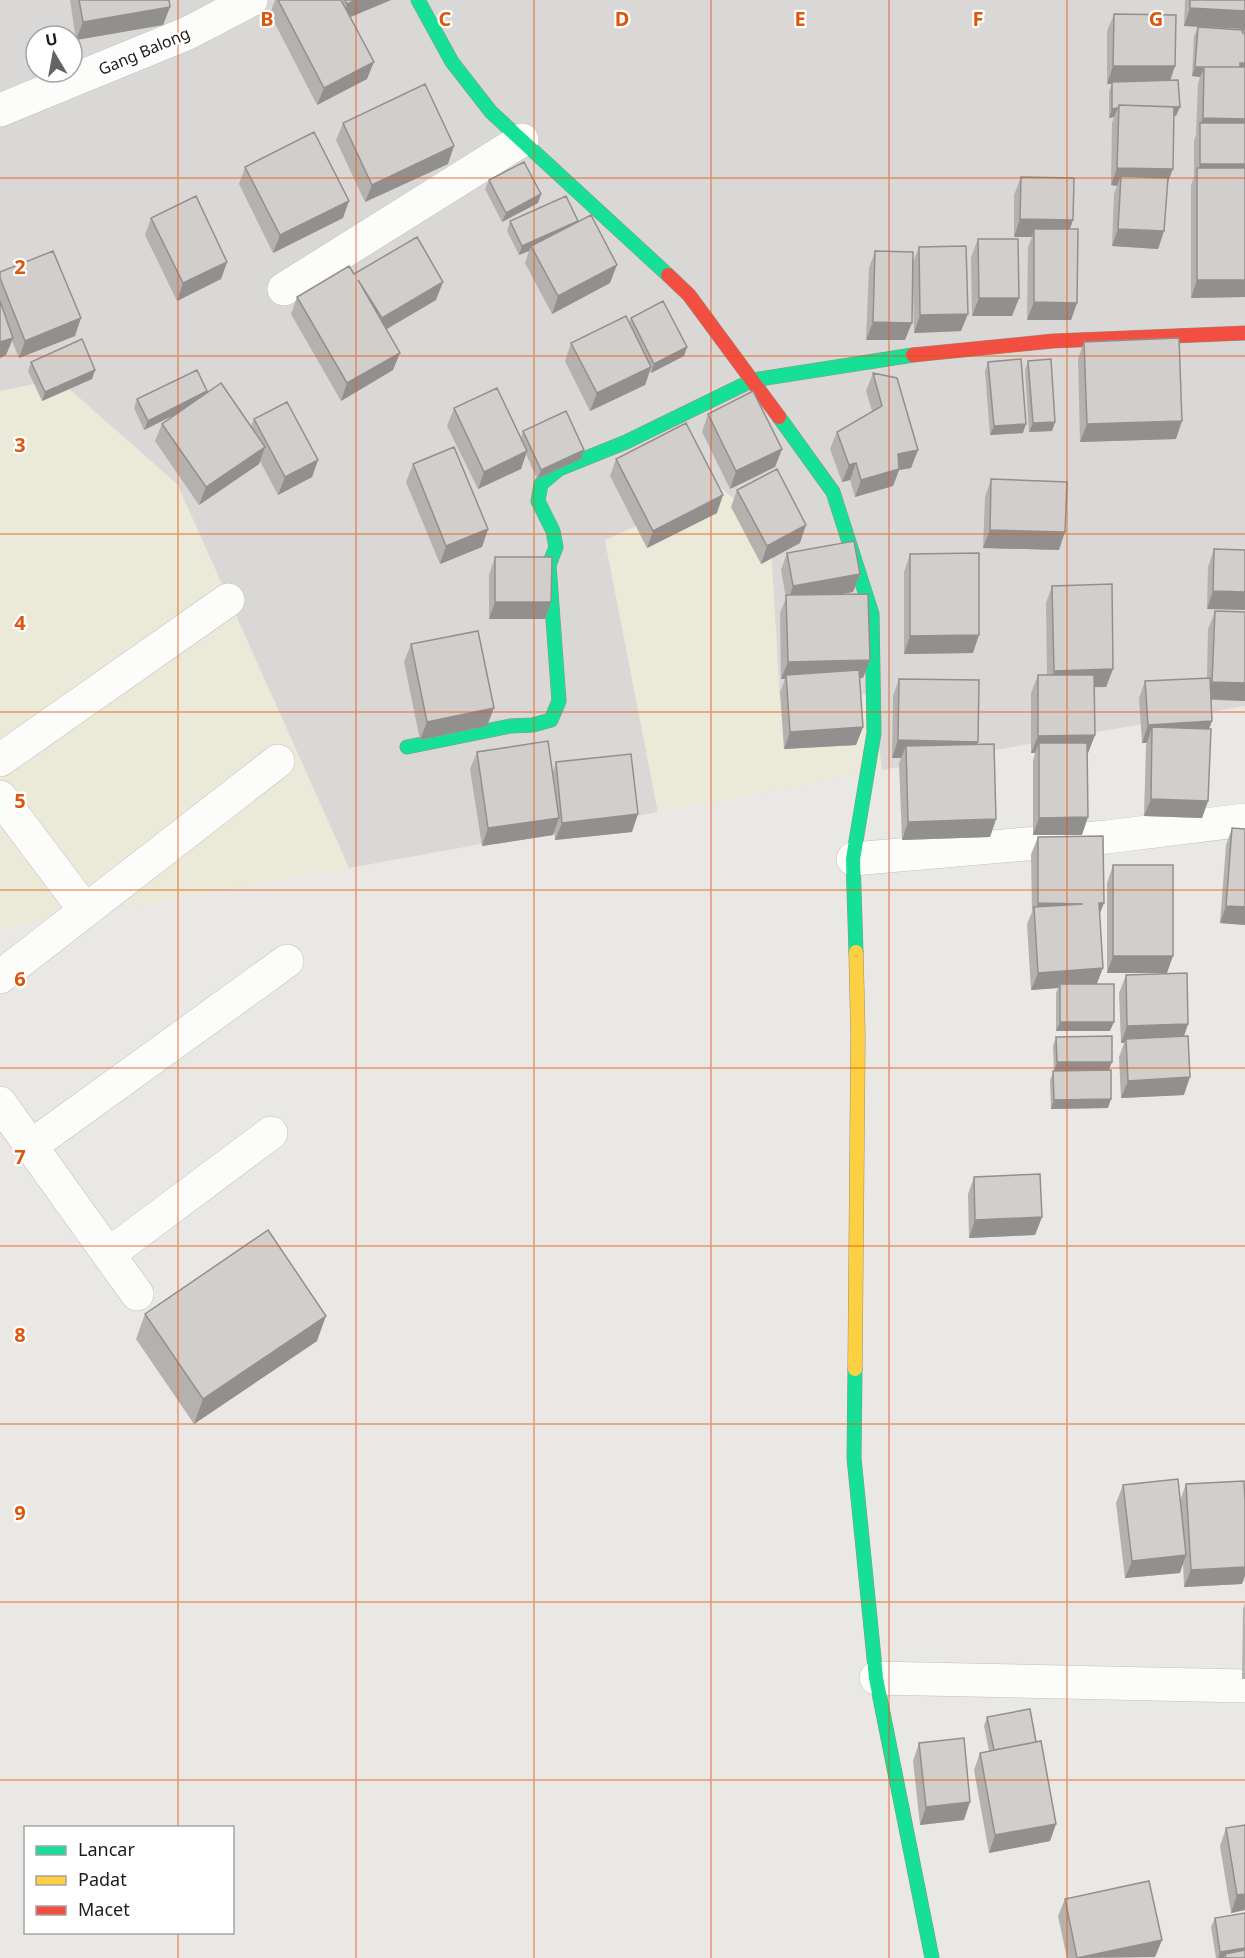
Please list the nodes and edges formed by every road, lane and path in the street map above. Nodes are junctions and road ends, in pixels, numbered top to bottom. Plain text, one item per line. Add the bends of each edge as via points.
1 (251, 0) edge
2 (419, 0) edge
3 (0, 110) edge
4 (522, 140) junction
5 (284, 289) dead end
6 (1245, 333) edge
7 (753, 380) junction
8 (228, 600) dead end
9 (407, 747) dead end
10 (0, 760) edge
11 (278, 760) dead end
12 (0, 797) edge
13 (1245, 820) edge
14 (853, 860) junction
15 (85, 910) junction
16 (287, 961) dead end
17 (0, 977) edge
18 (2, 1110) edge
19 (271, 1132) dead end
20 (31, 1146) junction
21 (110, 1254) junction
22 (137, 1294) dead end
23 (876, 1678) junction
24 (1245, 1686) edge
25 (932, 1958) edge

1 - 3 street, Gang Balong via 188,33
2 - 4 street via 452,62 491,112
4 - 5 street
4 - 7 street via 689,295
6 - 7 street via 1029,343 898,356
7 - 9 street via 626,442 559,469 541,484 538,501 553,531 556,547 549,565 559,701 551,720
7 - 14 street via 833,492 872,614 874,733
8 - 10 street
11 - 15 street
12 - 15 street
13 - 14 street
14 - 23 street via 858,1035 854,1458
15 - 17 street
16 - 20 street
18 - 20 street
19 - 21 street
20 - 21 street
21 - 22 street
23 - 24 street
23 - 25 street

